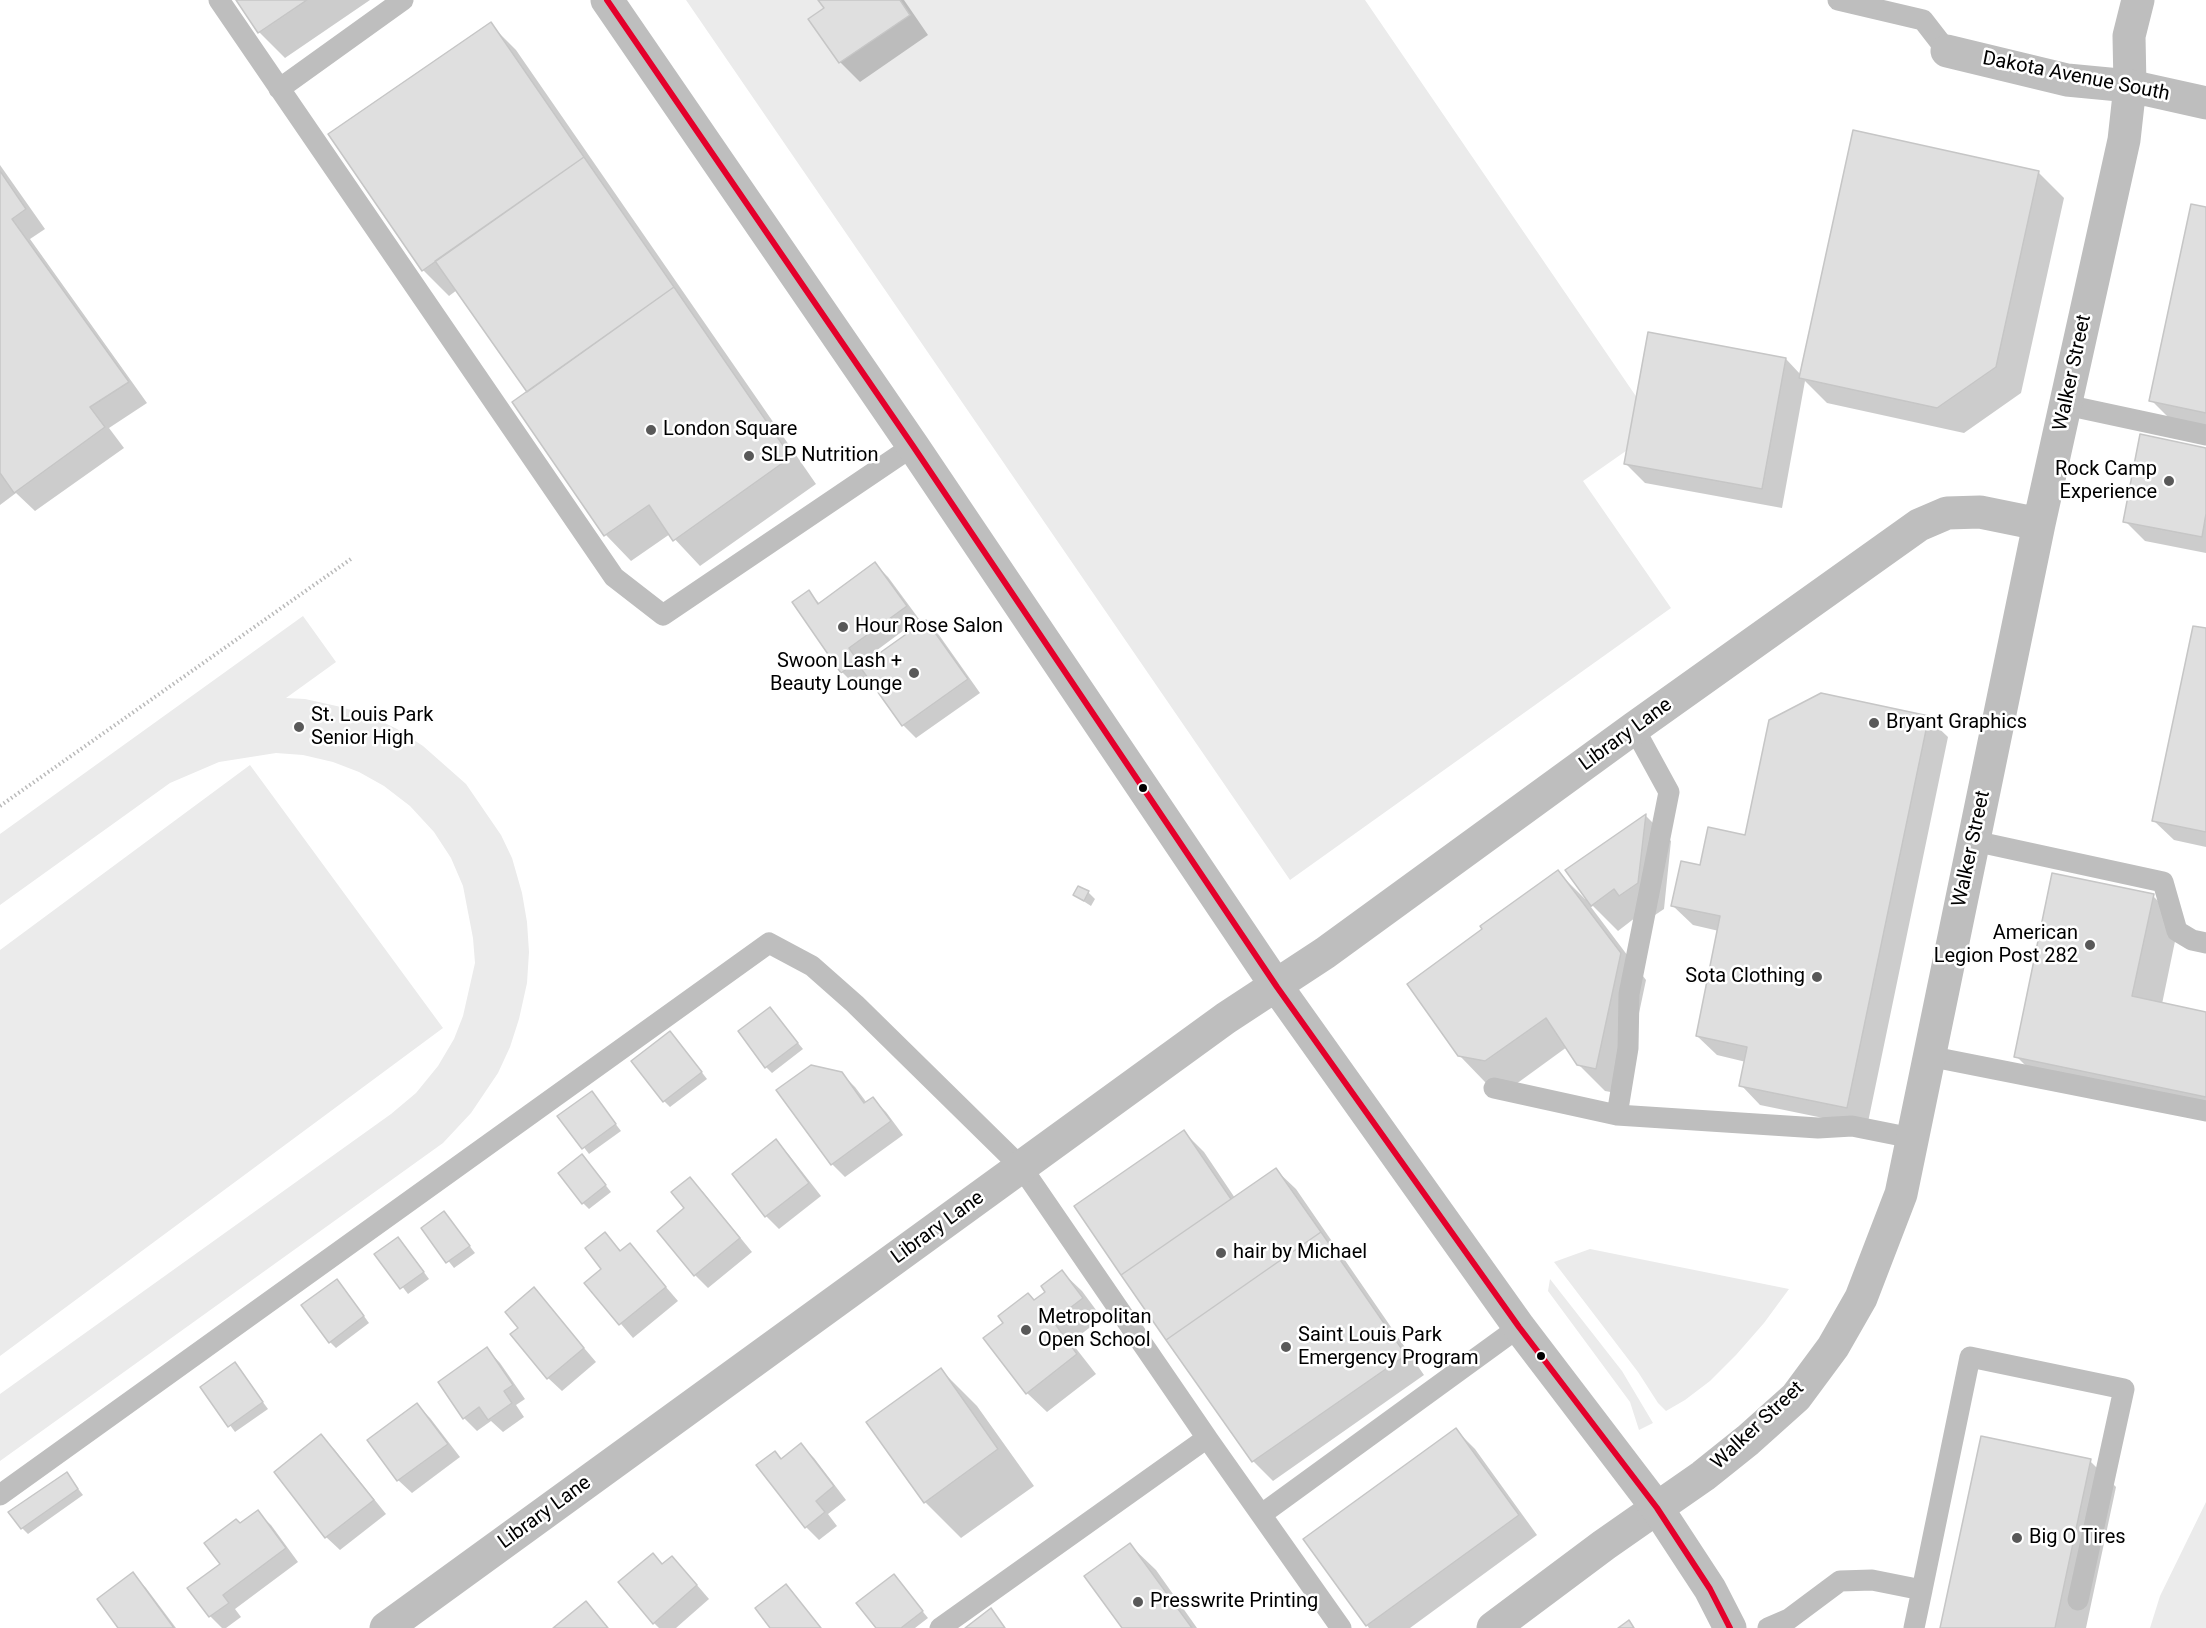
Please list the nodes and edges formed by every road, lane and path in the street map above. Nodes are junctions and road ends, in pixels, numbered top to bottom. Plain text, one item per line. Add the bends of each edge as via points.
1 (219, 0) edge
2 (403, 0) edge
3 (607, 0) edge
4 (1838, 0) edge
5 (2138, 0) edge
6 (1947, 51) joint
7 (2130, 86) junction
8 (279, 89) junction
9 (2206, 103) edge
10 (2066, 405) junction
11 (2206, 435) edge
12 (913, 446) junction
13 (2039, 524) junction
14 (351, 559) dead end
15 (1634, 728) junction
16 (0, 806) edge
17 (1974, 841) junction
18 (2206, 943) edge
19 (1277, 987) junction
20 (1928, 1056) junction
21 (1494, 1088) dead end
22 (2206, 1111) edge
23 (1617, 1115) junction
24 (1912, 1138) junction
25 (1022, 1168) junction
26 (1519, 1327) junction
27 (1207, 1438) junction
28 (0, 1495) edge
29 (1657, 1508) junction
30 (1262, 1514) junction
31 (1922, 1590) junction
32 (2078, 1599) dead end
33 (386, 1628) edge
34 (940, 1628) edge
35 (1341, 1628) edge
36 (1493, 1628) edge
37 (1730, 1628) edge
38 (1768, 1628) edge
39 (1914, 1628) edge

1 - 8 lane
2 - 8 lane
3 - 12 street
4 - 6 lane via 1923,20
5 - 7 street, Walker Street via 2129,36
6 - 7 street, Dakota Avenue South via 2067,80
7 - 9 street, Dakota Avenue South
7 - 10 street, Walker Street via 2124,140
8 - 12 lane via 614,577 663,615
10 - 11 lane
10 - 13 street, Walker Street
12 - 19 street
13 - 15 street, Library Lane via 1980,512 1947,513 1919,525
13 - 17 street, Walker Street
14 - 16 path
15 - 19 street, Library Lane
15 - 23 lane via 1669,792 1629,994 1628,1048
17 - 18 lane via 2163,882 2177,931
17 - 20 street, Walker Street
19 - 25 street, Library Lane via 1226,1018
19 - 26 street
20 - 22 lane
20 - 24 street, Walker Street
21 - 23 lane
23 - 24 lane via 1818,1128 1852,1126
24 - 29 street, Walker Street via 1901,1194 1861,1298 1833,1347 1796,1397 1703,1476
25 - 27 lane
25 - 28 lane via 855,1004 812,966 769,943
25 - 33 street, Library Lane
26 - 29 street
26 - 30 lane
27 - 30 lane
27 - 34 lane
29 - 36 street, Walker Street
29 - 37 street via 1710,1589
30 - 35 lane
31 - 32 lane via 1971,1357 2124,1389
31 - 38 lane via 1872,1580 1840,1581 1789,1619
31 - 39 lane

